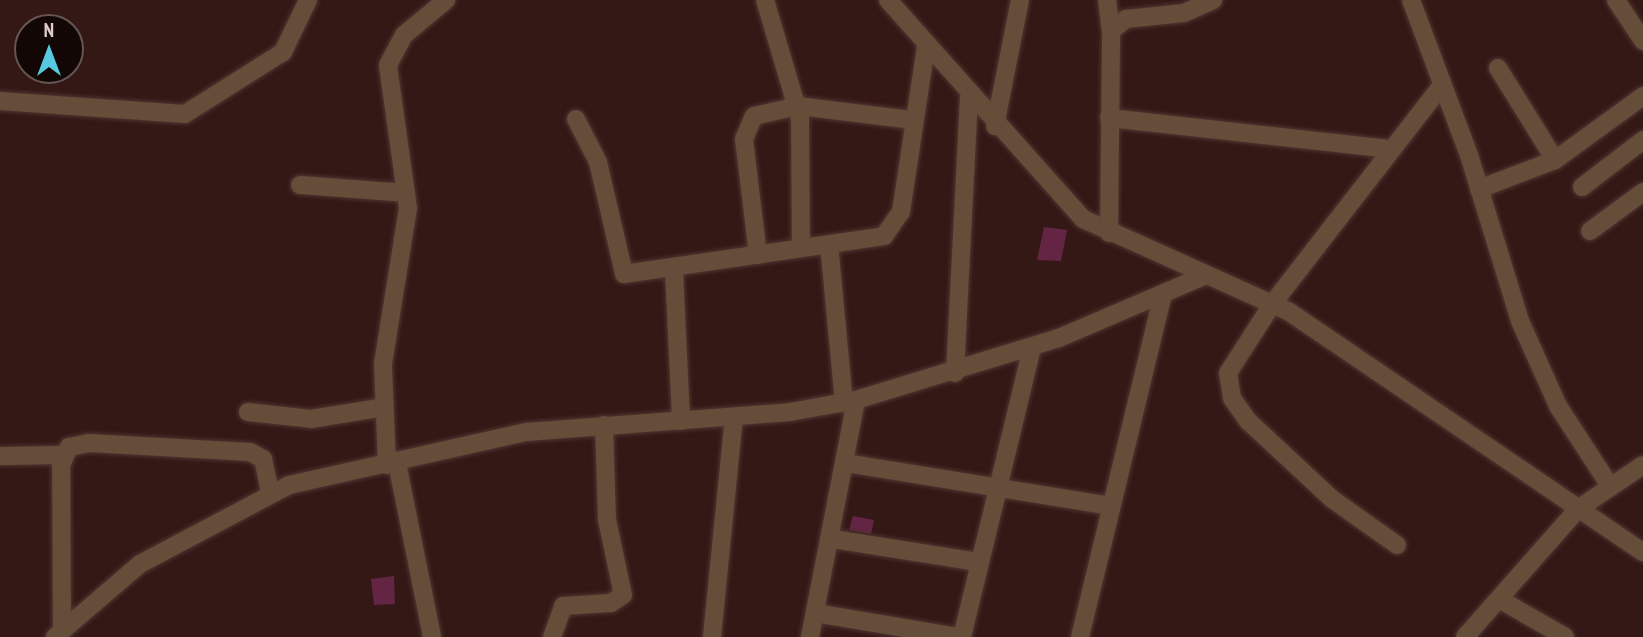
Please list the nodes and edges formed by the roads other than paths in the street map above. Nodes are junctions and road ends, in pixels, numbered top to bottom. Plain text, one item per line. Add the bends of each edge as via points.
1 (308, 0) edge
2 (446, 0) edge
3 (765, 0) edge
4 (1020, 0) edge
5 (1107, 0) edge
6 (1213, 0) edge
7 (1411, 0) edge
8 (1616, 0) edge
9 (893, 3) edge
10 (1182, 6) edge
11 (1111, 30) junction
12 (1643, 41) edge
13 (926, 46) junction
14 (1498, 68) dead end
15 (1443, 84) junction
16 (1643, 96) edge
17 (969, 98) junction
18 (0, 101) edge
19 (798, 106) junction
20 (576, 118) dead end
21 (1109, 118) junction
22 (912, 120) junction
23 (995, 126) junction
24 (1643, 140) edge
25 (1391, 149) junction
26 (1555, 160) junction
27 (300, 185) dead end
28 (1582, 187) dead end
29 (1479, 189) junction
30 (1643, 192) edge
31 (406, 193) junction
32 (1590, 231) dead end
33 (1109, 233) junction
34 (829, 244) junction
35 (801, 248) junction
36 (758, 255) junction
37 (674, 270) junction
38 (1206, 275) junction
39 (1163, 295) junction
40 (1273, 303) junction
41 (1032, 348) junction
42 (956, 373) junction
43 (850, 401) junction
44 (384, 407) junction
45 (248, 412) dead end
46 (734, 417) junction
47 (681, 421) junction
48 (604, 425) junction
49 (64, 455) junction
50 (0, 456) edge
51 (846, 463) junction
52 (392, 464) junction
53 (1643, 465) edge
54 (1611, 486) junction
55 (995, 487) junction
56 (270, 493) junction
57 (1111, 506) junction
58 (1578, 509) junction
59 (833, 538) junction
60 (1397, 545) dead end
61 (1643, 552) edge
62 (978, 562) junction
63 (1499, 598) junction
64 (815, 613) junction
65 (58, 634) edge
66 (432, 637) edge
67 (552, 637) edge
68 (712, 637) edge
69 (810, 637) edge
70 (960, 637) edge
71 (1080, 637) edge
72 (1465, 637) edge
73 (1565, 637) edge

1 - 18 street via 283,52 186,114
2 - 31 street via 404,34 388,65
3 - 19 street
4 - 23 street
5 - 11 street
6 - 10 street
7 - 15 street
8 - 12 street
9 - 13 street
10 - 11 street via 1126,19
11 - 21 street
13 - 17 street
13 - 22 street
14 - 26 street
15 - 25 street
15 - 29 street
16 - 26 street
17 - 23 street
17 - 42 street
19 - 22 street
19 - 35 street
19 - 36 street via 754,116 744,131
20 - 37 street via 598,162 624,274
21 - 25 street
21 - 33 street
22 - 34 street via 898,224 884,236
23 - 33 street via 1074,211
24 - 28 street
25 - 40 street
26 - 29 street
27 - 31 street
29 - 54 street via 1539,366
30 - 32 street
31 - 44 street via 397,297 383,364
33 - 38 street
34 - 35 street
34 - 43 street
35 - 36 street
36 - 37 street
37 - 47 street
38 - 39 street
38 - 40 street
39 - 41 street
39 - 57 street
40 - 58 street
40 - 60 street via 1231,367 1232,398 1332,499
41 - 42 street
41 - 55 street
42 - 43 street
43 - 46 street
43 - 51 street
44 - 45 street via 311,419
44 - 52 street
46 - 47 street
46 - 68 street
47 - 48 street
48 - 52 street via 511,435
48 - 67 street via 607,520 623,595 611,603 563,606
49 - 50 street
49 - 56 street via 89,443 250,452 263,459
49 - 65 street
51 - 55 street
51 - 59 street
52 - 56 street
52 - 66 street
53 - 54 street
54 - 58 street
55 - 57 street
55 - 62 street
56 - 65 street via 140,564
57 - 71 street
58 - 61 street
58 - 63 street
59 - 62 street
59 - 64 street
62 - 70 street
63 - 72 street
63 - 73 street
64 - 69 street
64 - 70 street

